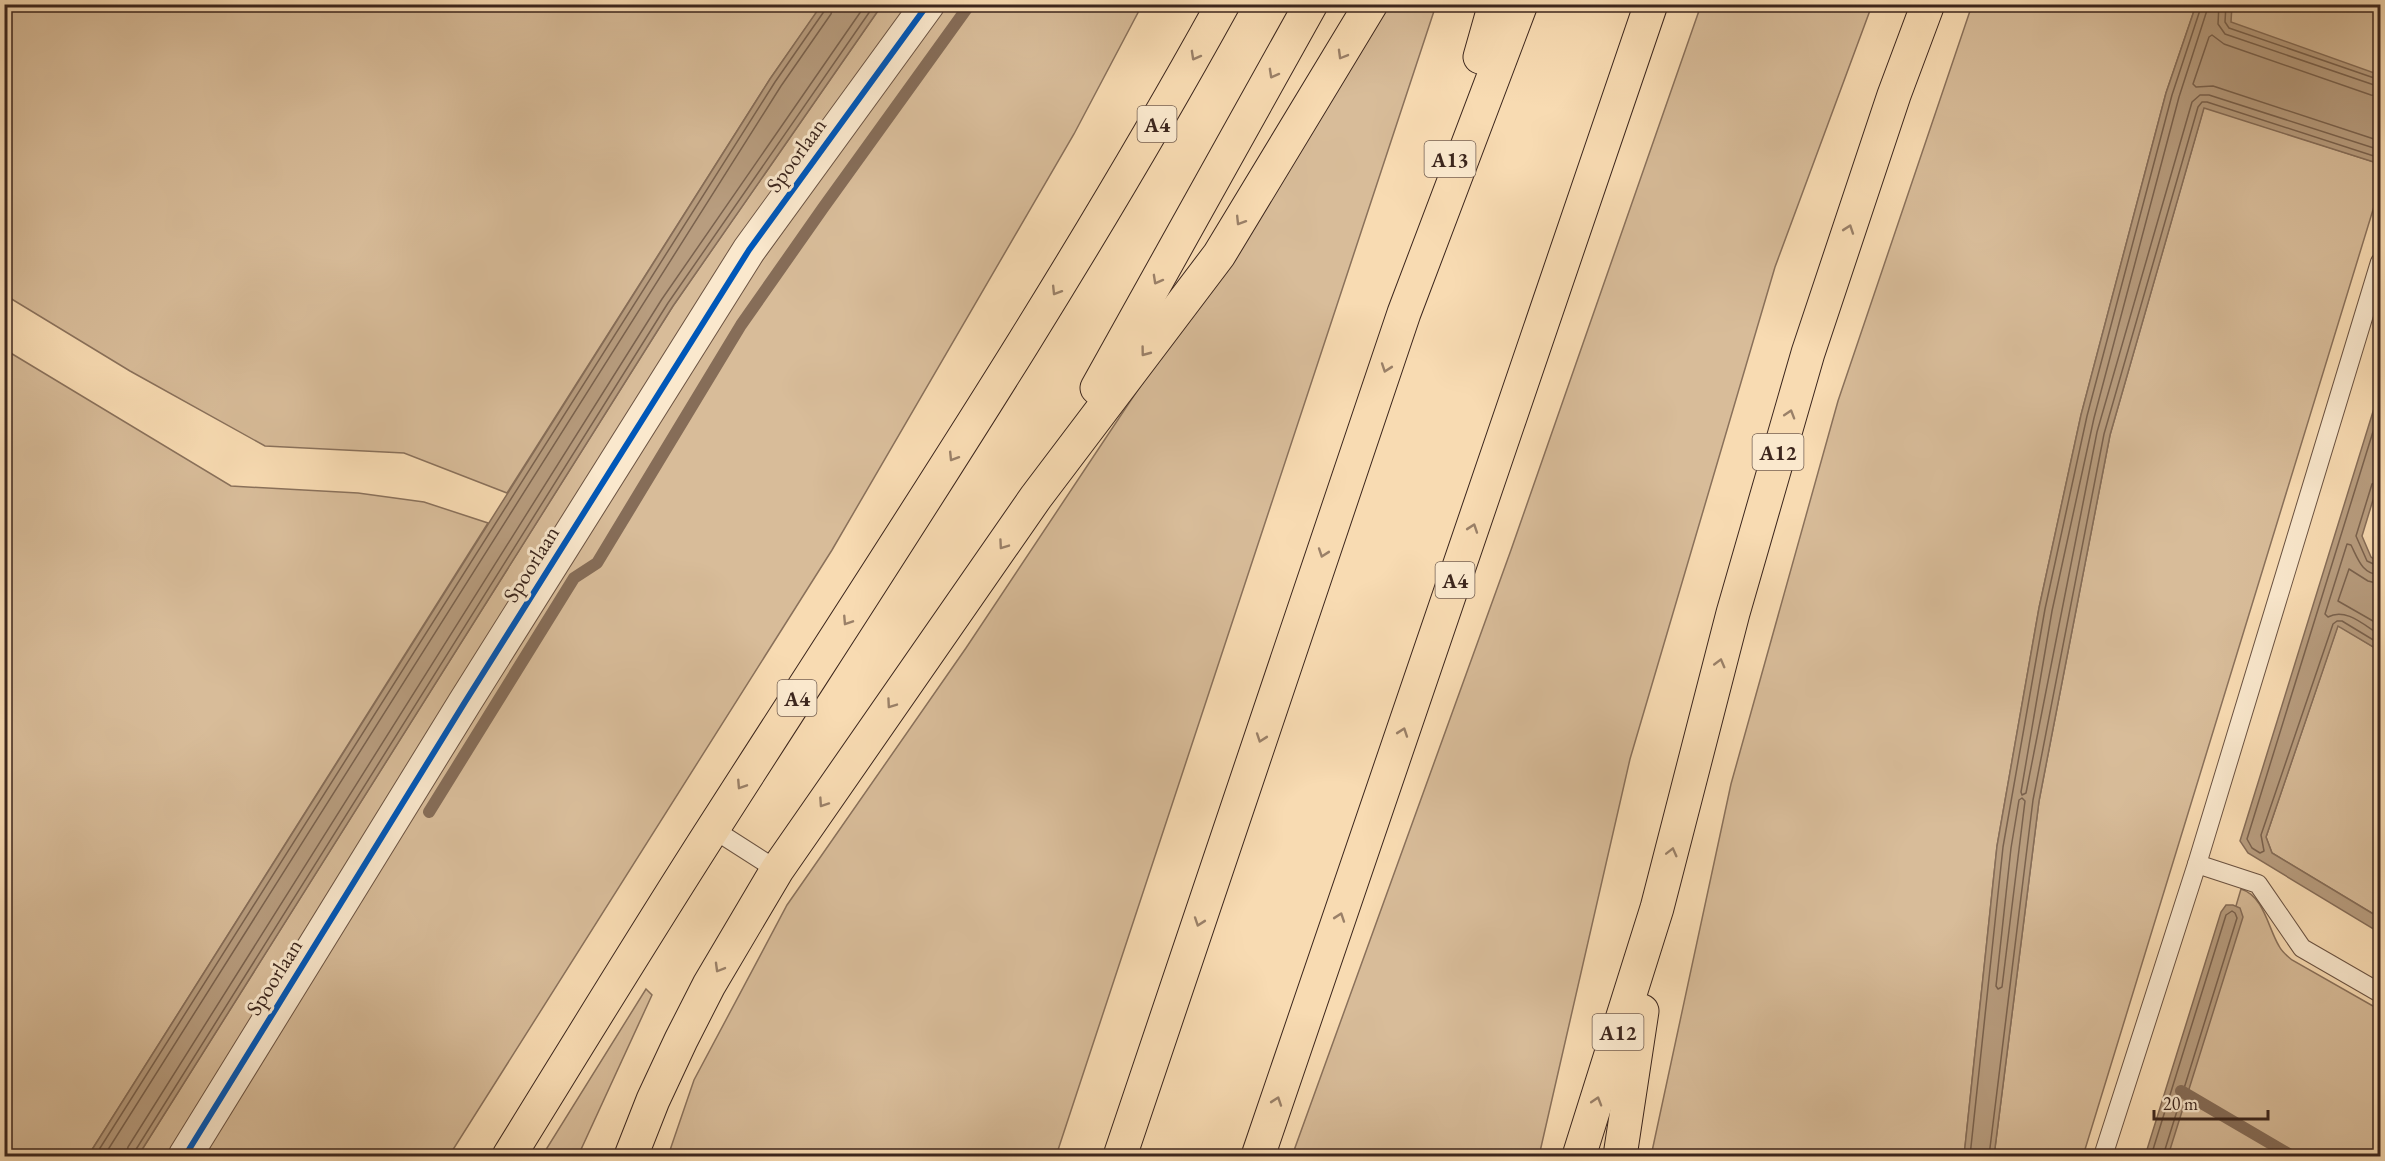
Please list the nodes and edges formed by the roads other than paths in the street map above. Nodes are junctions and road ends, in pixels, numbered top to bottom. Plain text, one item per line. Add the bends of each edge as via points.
1 (928, 4) edge
2 (1223, 4) edge
3 (1311, 4) edge
4 (1371, 4) edge
5 (1495, 4) edge
6 (1521, 4) edge
7 (1651, 4) edge
8 (1928, 4) edge
9 (2380, 262) edge
10 (1404, 313) junction
11 (1036, 497) junction
12 (713, 829) junction
13 (2197, 864) junction
14 (777, 870) junction
15 (1658, 908) junction
16 (2380, 993) edge
17 (185, 1156) edge
18 (509, 1156) edge
19 (631, 1156) edge
20 (1120, 1156) edge
21 (1258, 1156) edge
22 (1580, 1156) edge
23 (1620, 1156) edge
24 (2103, 1156) edge

1 - 17 street, Spoorlaan via 749,250
2 -> 12 highway, A4 via 1087,242
3 -> 11 highway
4 -> 11 highway via 1219,255
5 - 10 highway, A13
6 - 10 highway
21 -> 7 highway, A4
15 -> 8 highway, A12 via 1775,463 1843,247
9 - 13 lane
10 -> 20 highway
11 -> 14 highway
12 - 14 lane
12 - 18 highway, A4
13 - 16 lane via 2258,884 2302,948
13 - 24 lane
14 -> 19 highway via 681,1040
22 -> 15 highway, A12
15 - 23 highway, A12

